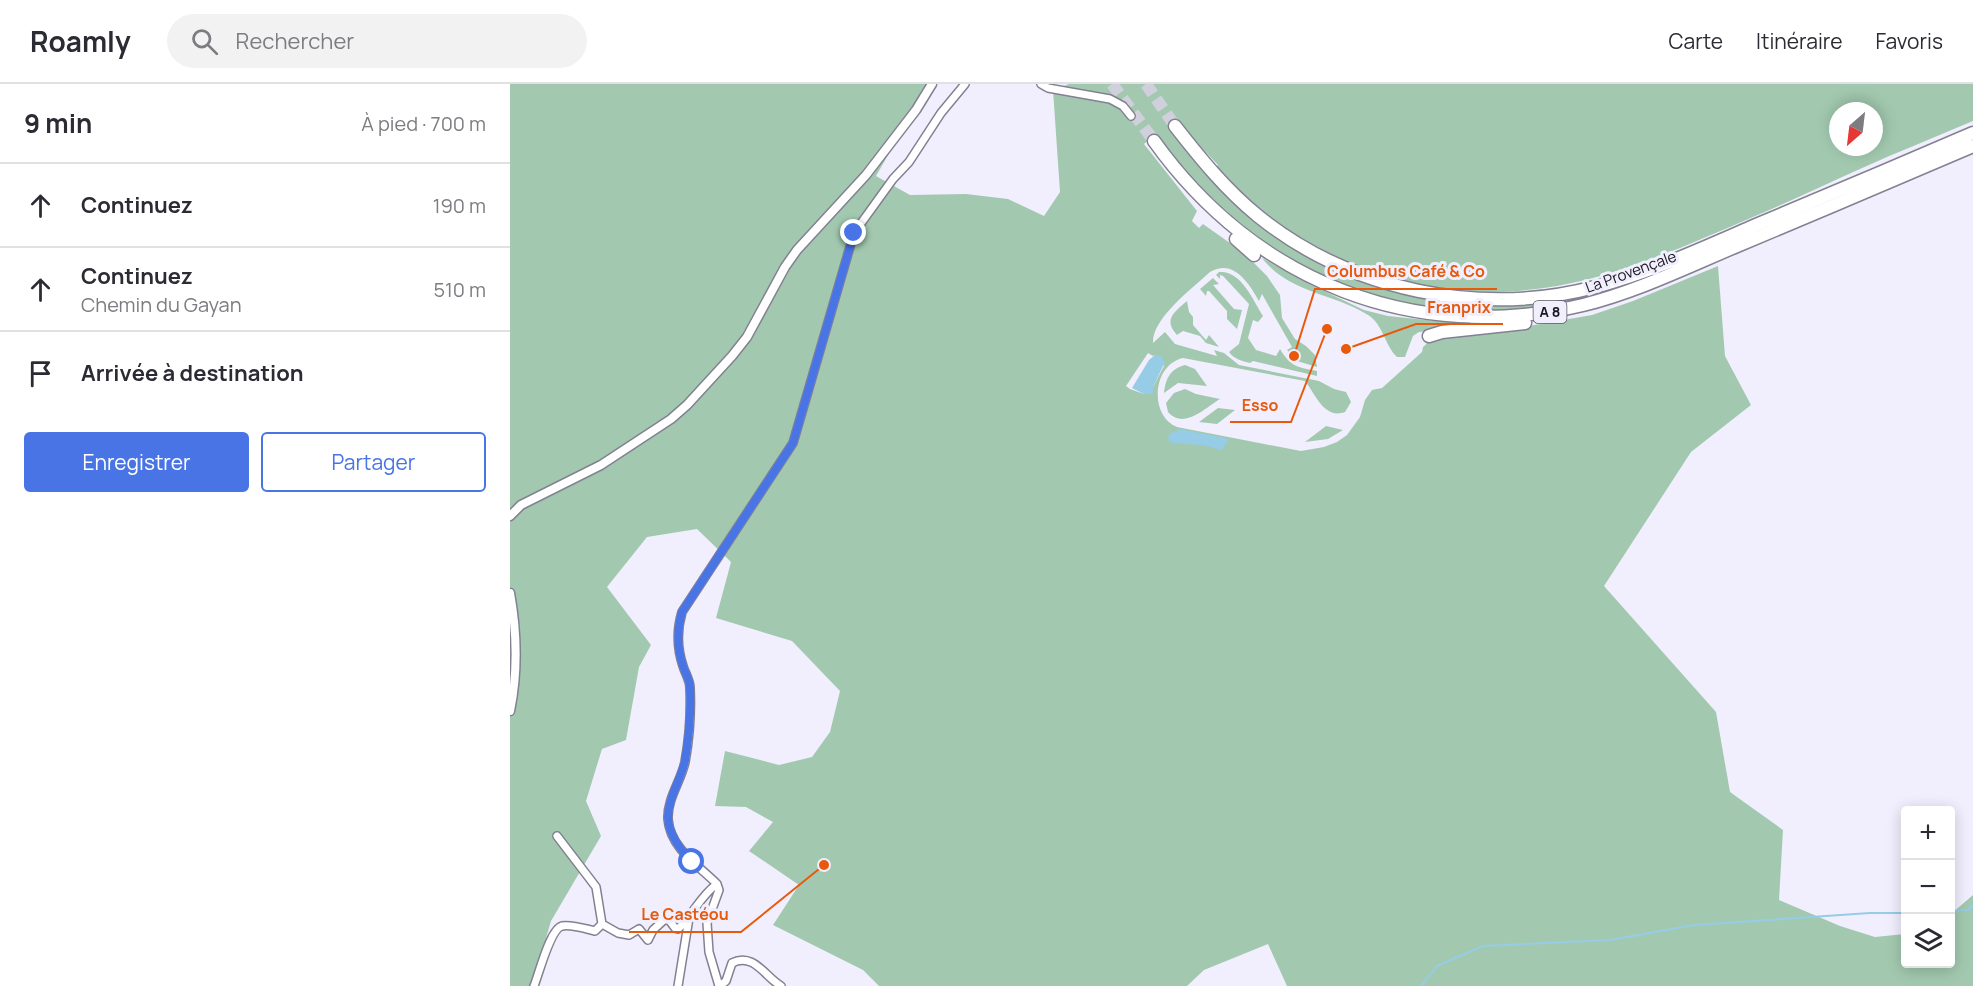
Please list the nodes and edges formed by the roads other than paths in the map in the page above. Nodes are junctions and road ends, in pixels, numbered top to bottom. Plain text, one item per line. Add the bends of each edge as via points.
1 (932, 84) edge
2 (965, 84) edge
3 (1041, 84) edge
4 (1131, 116) dead end
5 (1174, 126) tunnel mouth
6 (1973, 133) edge
7 (1154, 141) tunnel mouth
8 (1973, 146) edge
9 (1188, 185) junction
10 (1254, 255) dead end
11 (1611, 297) junction
12 (1429, 336) dead end
13 (510, 516) edge
14 (510, 593) edge
15 (510, 711) edge
16 (557, 836) dead end
17 (717, 884) junction
18 (689, 918) junction
19 (602, 924) junction
20 (534, 986) edge
21 (678, 986) edge
22 (720, 986) edge
23 (781, 986) edge

1 - 13 street via 866,175 797,250 747,337 687,405 601,465 521,505
2 - 17 street via 854,233 793,443 682,612 678,633 682,665 690,685 685,762 668,820 681,849
3 - 4 street via 1110,99 1124,106
5 - 6 highway, La Provençale / A 8 via 1233,194 1302,247 1349,270 1402,288 1492,300 1566,293 1628,277
7 - 9 highway, La Provençale / A 8
8 - 11 highway, La Provençale / A 8
9 - 10 highway via 1203,208
9 - 11 highway, La Provençale / A 8 via 1222,218 1275,259 1327,285 1374,302 1429,314 1487,318 1549,312
11 - 12 highway via 1559,317
14 - 15 street via 516,640
16 - 19 street via 596,887
17 - 18 street via 707,891
17 - 22 street via 719,890 707,923 709,952
18 - 19 street via 678,929 664,920 648,940 639,929 629,935
18 - 21 street
19 - 20 street via 595,931 557,928
22 - 23 street via 726,981 732,963 739,960 752,961

